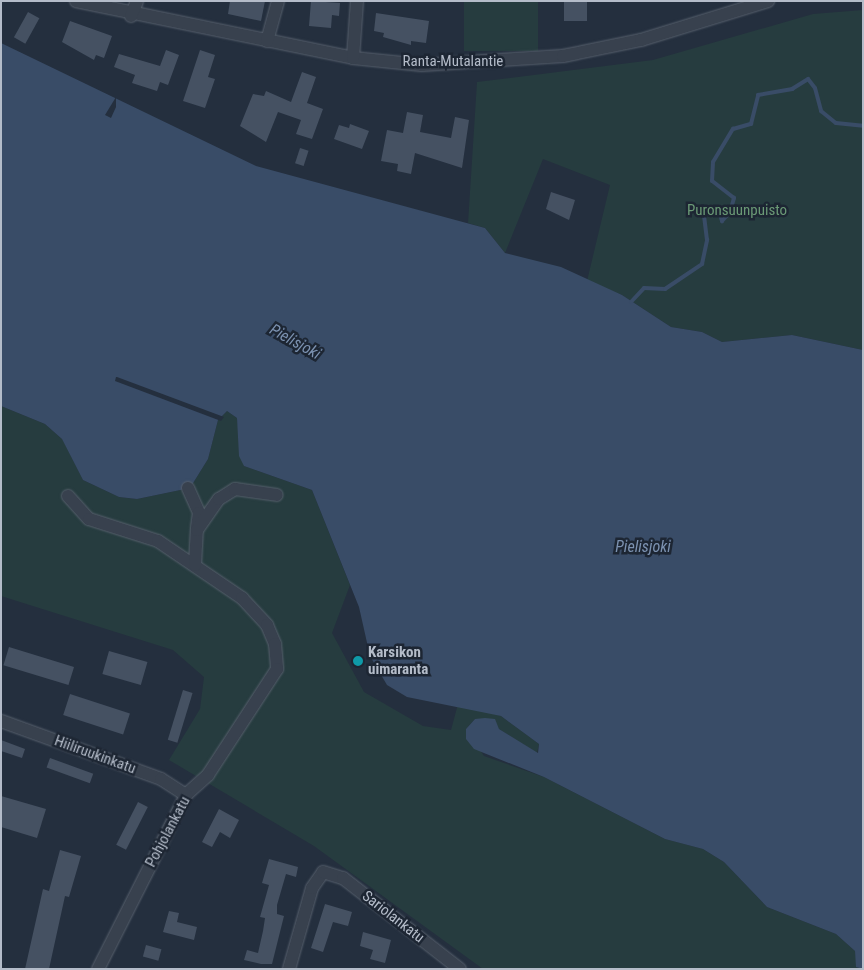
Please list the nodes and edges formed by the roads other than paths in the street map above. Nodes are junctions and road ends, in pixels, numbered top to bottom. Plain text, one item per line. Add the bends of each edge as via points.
1 (76, 1) edge
2 (137, 1) edge
3 (278, 1) edge
4 (357, 1) edge
5 (768, 1) edge
6 (131, 16) junction
7 (267, 42) junction
8 (353, 58) junction
9 (188, 488) dead end
10 (277, 495) dead end
11 (68, 496) dead end
12 (197, 530) junction
13 (195, 565) junction
14 (1, 721) edge
15 (186, 795) junction
16 (98, 969) edge
17 (289, 969) edge
18 (460, 969) edge

1 - 6 street, Ranta-Mutalantie
2 - 6 street
3 - 7 street
4 - 8 street
5 - 8 street, Ranta-Mutalantie via 641,40 563,56 422,65
6 - 7 street, Ranta-Mutalantie
7 - 8 street, Ranta-Mutalantie
9 - 12 street via 198,513
10 - 12 street via 235,490 219,499
11 - 13 street via 89,519 158,540
12 - 13 street
13 - 15 street, Pohjolankatu via 242,598 267,625 275,644 277,669 208,775
14 - 15 street, Hiiliruukinkatu via 161,779
15 - 16 street, Pohjolankatu
17 - 18 street, Sariolankatu via 312,888 323,872 343,878

